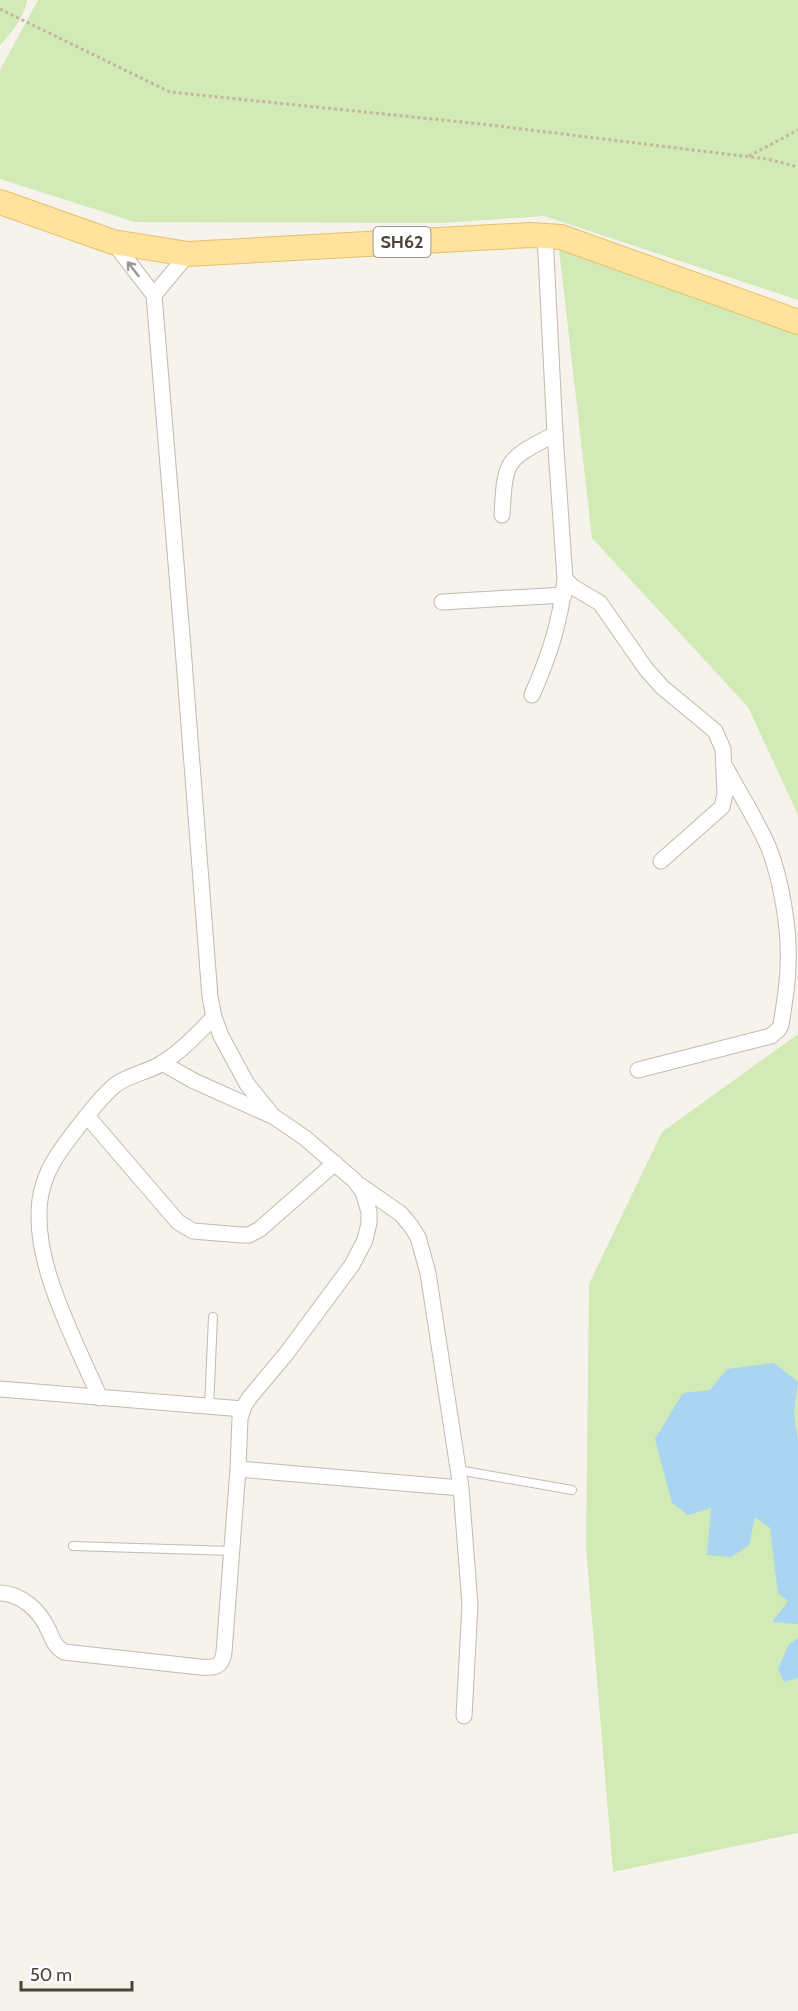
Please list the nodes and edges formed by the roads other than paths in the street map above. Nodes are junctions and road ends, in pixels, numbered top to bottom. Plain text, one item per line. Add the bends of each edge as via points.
1 (0, 202) edge
2 (545, 235) junction
3 (113, 242) junction
4 (188, 254) junction
5 (153, 295) junction
6 (798, 322) edge
7 (555, 434) junction
8 (502, 515) dead end
9 (566, 579) junction
10 (564, 595) junction
11 (442, 602) dead end
12 (532, 695) dead end
13 (723, 764) junction
14 (661, 861) dead end
15 (214, 1017) junction
16 (162, 1063) junction
17 (638, 1070) dead end
18 (87, 1116) junction
19 (273, 1116) junction
20 (335, 1162) junction
21 (355, 1181) junction
22 (213, 1317) dead end
23 (0, 1389) edge
24 (100, 1398) junction
25 (209, 1407) junction
26 (243, 1409) junction
27 (238, 1469) junction
28 (458, 1470) junction
29 (461, 1488) junction
30 (572, 1490) dead end
31 (73, 1546) dead end
32 (232, 1551) junction
33 (0, 1593) edge
34 (464, 1716) dead end

1 - 3 main road, SH62
2 - 4 main road, SH62
2 - 6 main road, SH62 via 561,237
2 - 7 street
3 - 4 main road, SH62
5 -> 3 street
4 - 5 street
5 - 15 street
7 - 8 street via 514,458 508,467
7 - 9 street
9 - 10 street
9 - 13 street via 600,603 662,687 715,731 723,749
10 - 11 street
10 - 12 street via 554,641
13 - 14 street via 722,807
13 - 17 street via 768,846 776,873 788,937 781,1024 771,1036
15 - 16 street
15 - 19 street via 247,1084
16 - 18 street via 118,1082
16 - 19 street
18 - 20 street via 178,1222 194,1231 241,1235 260,1229
18 - 24 street via 48,1172 40,1199 39,1225 51,1283
19 - 20 street
20 - 21 street
21 - 26 street via 369,1212 359,1252
21 - 28 street via 401,1214 418,1237 428,1273
22 - 25 lane
23 - 24 street
24 - 25 street
25 - 26 street
26 - 27 street
27 - 29 street
27 - 32 street
28 - 29 street
28 - 30 lane
29 - 34 street via 470,1605
31 - 32 lane
32 - 33 street via 223,1660 213,1668 64,1652 31,1606 21,1598

